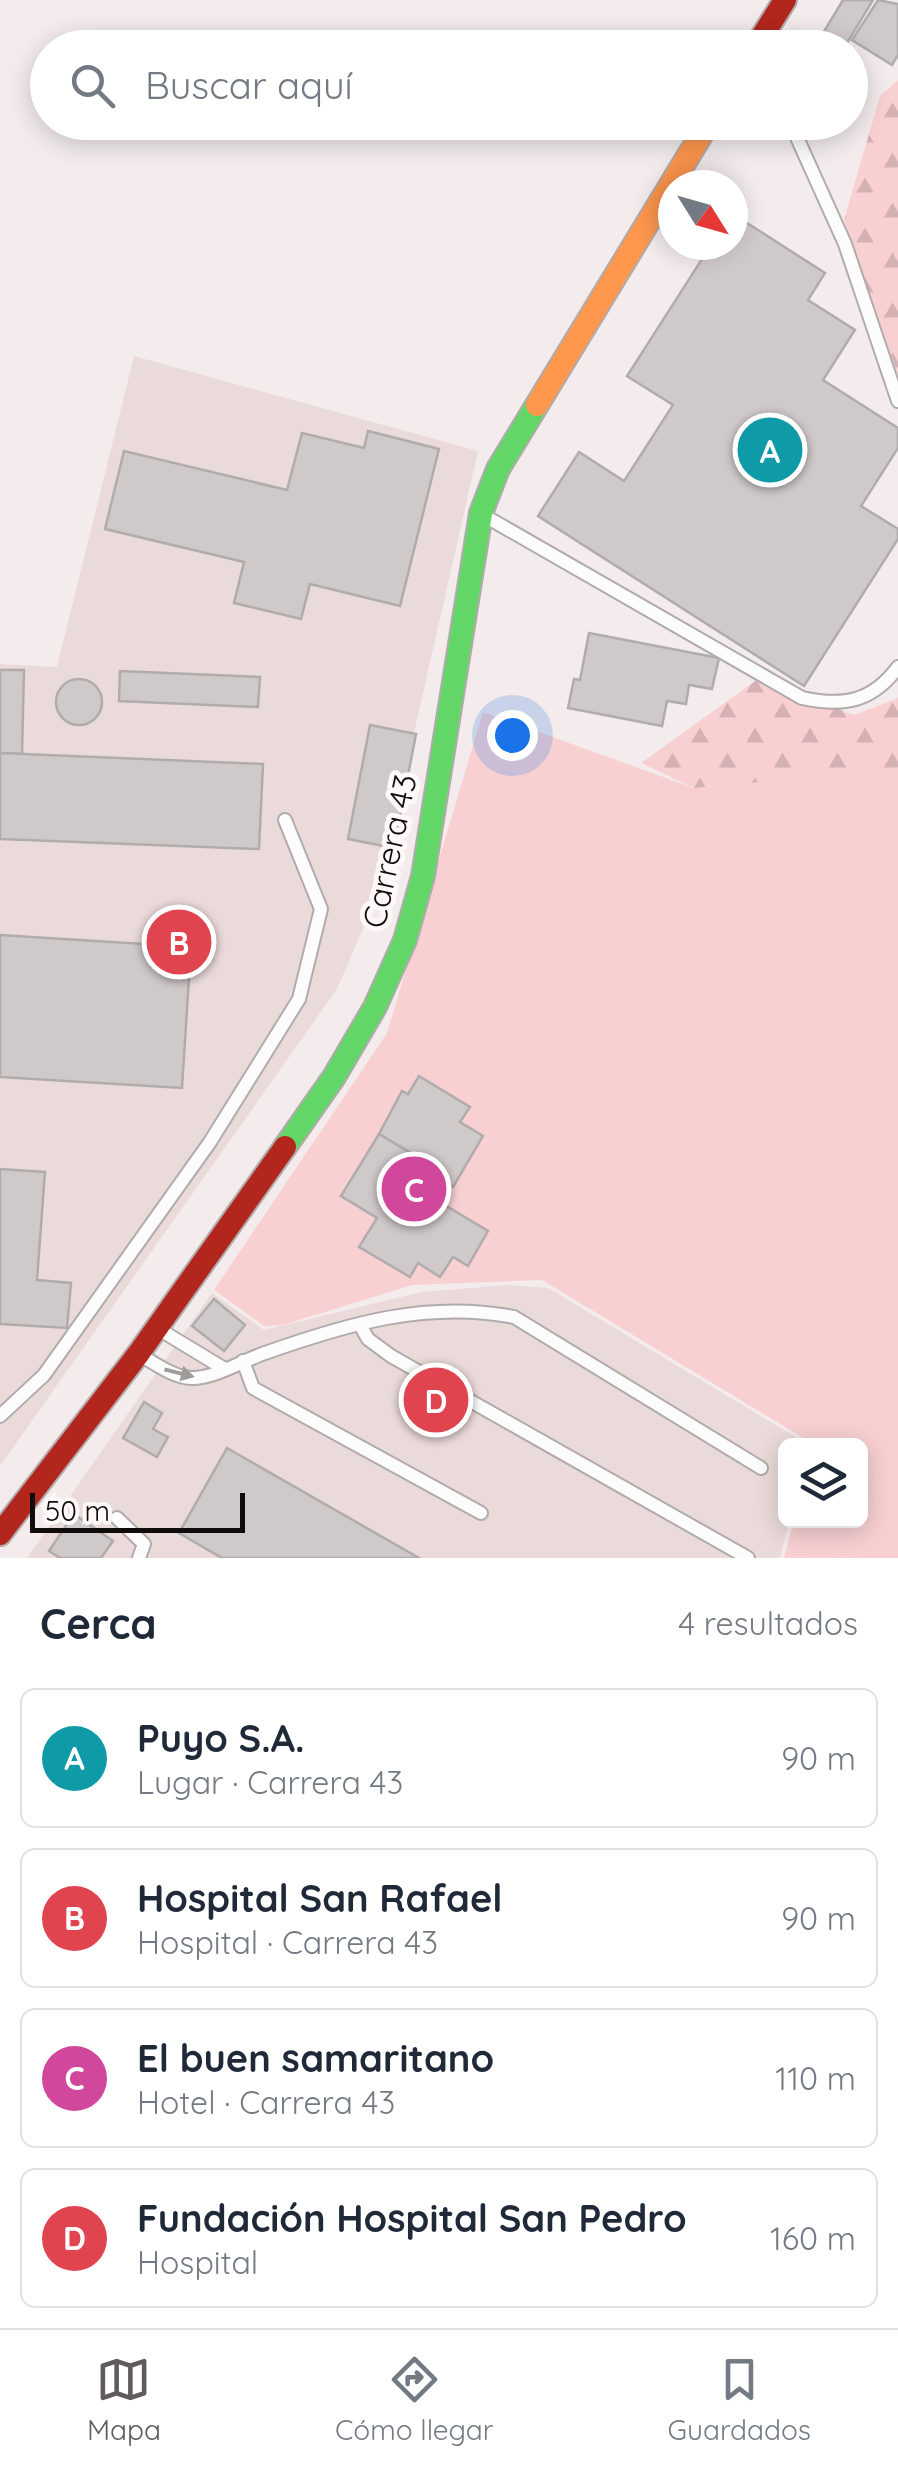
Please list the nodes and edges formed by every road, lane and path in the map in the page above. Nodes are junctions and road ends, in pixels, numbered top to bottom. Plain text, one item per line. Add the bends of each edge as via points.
1 (786, 0) edge
2 (767, 30) edge
3 (699, 140) edge
4 (798, 140) edge
5 (898, 401) edge
6 (481, 514) junction
7 (898, 666) edge
8 (285, 820) dead end
9 (360, 1325) junction
10 (157, 1328) junction
11 (139, 1353) junction
12 (243, 1361) junction
13 (223, 1368) junction
14 (0, 1416) edge
15 (761, 1468) dead end
16 (481, 1513) dead end
17 (117, 1518) dead end
18 (0, 1534) edge
19 (139, 1558) edge
20 (748, 1558) edge

1 - 2 street
3 - 6 street, Carrera 43 via 498,469
4 - 5 lane via 844,244
6 - 7 lane via 802,698 834,705 869,696
6 - 10 street, Carrera 43 via 423,876 405,940 334,1077
8 - 14 lane via 320,909 299,999 210,1142 55,1360
9 - 12 lane
9 - 15 lane via 410,1311 473,1309 514,1318
9 - 20 lane via 391,1356
10 - 11 street, Carrera 43
10 - 13 lane
11 -> 13 lane via 193,1378
11 - 18 street, Carrera 43
12 - 13 lane
12 - 16 lane via 253,1388
17 - 19 lane via 144,1544

